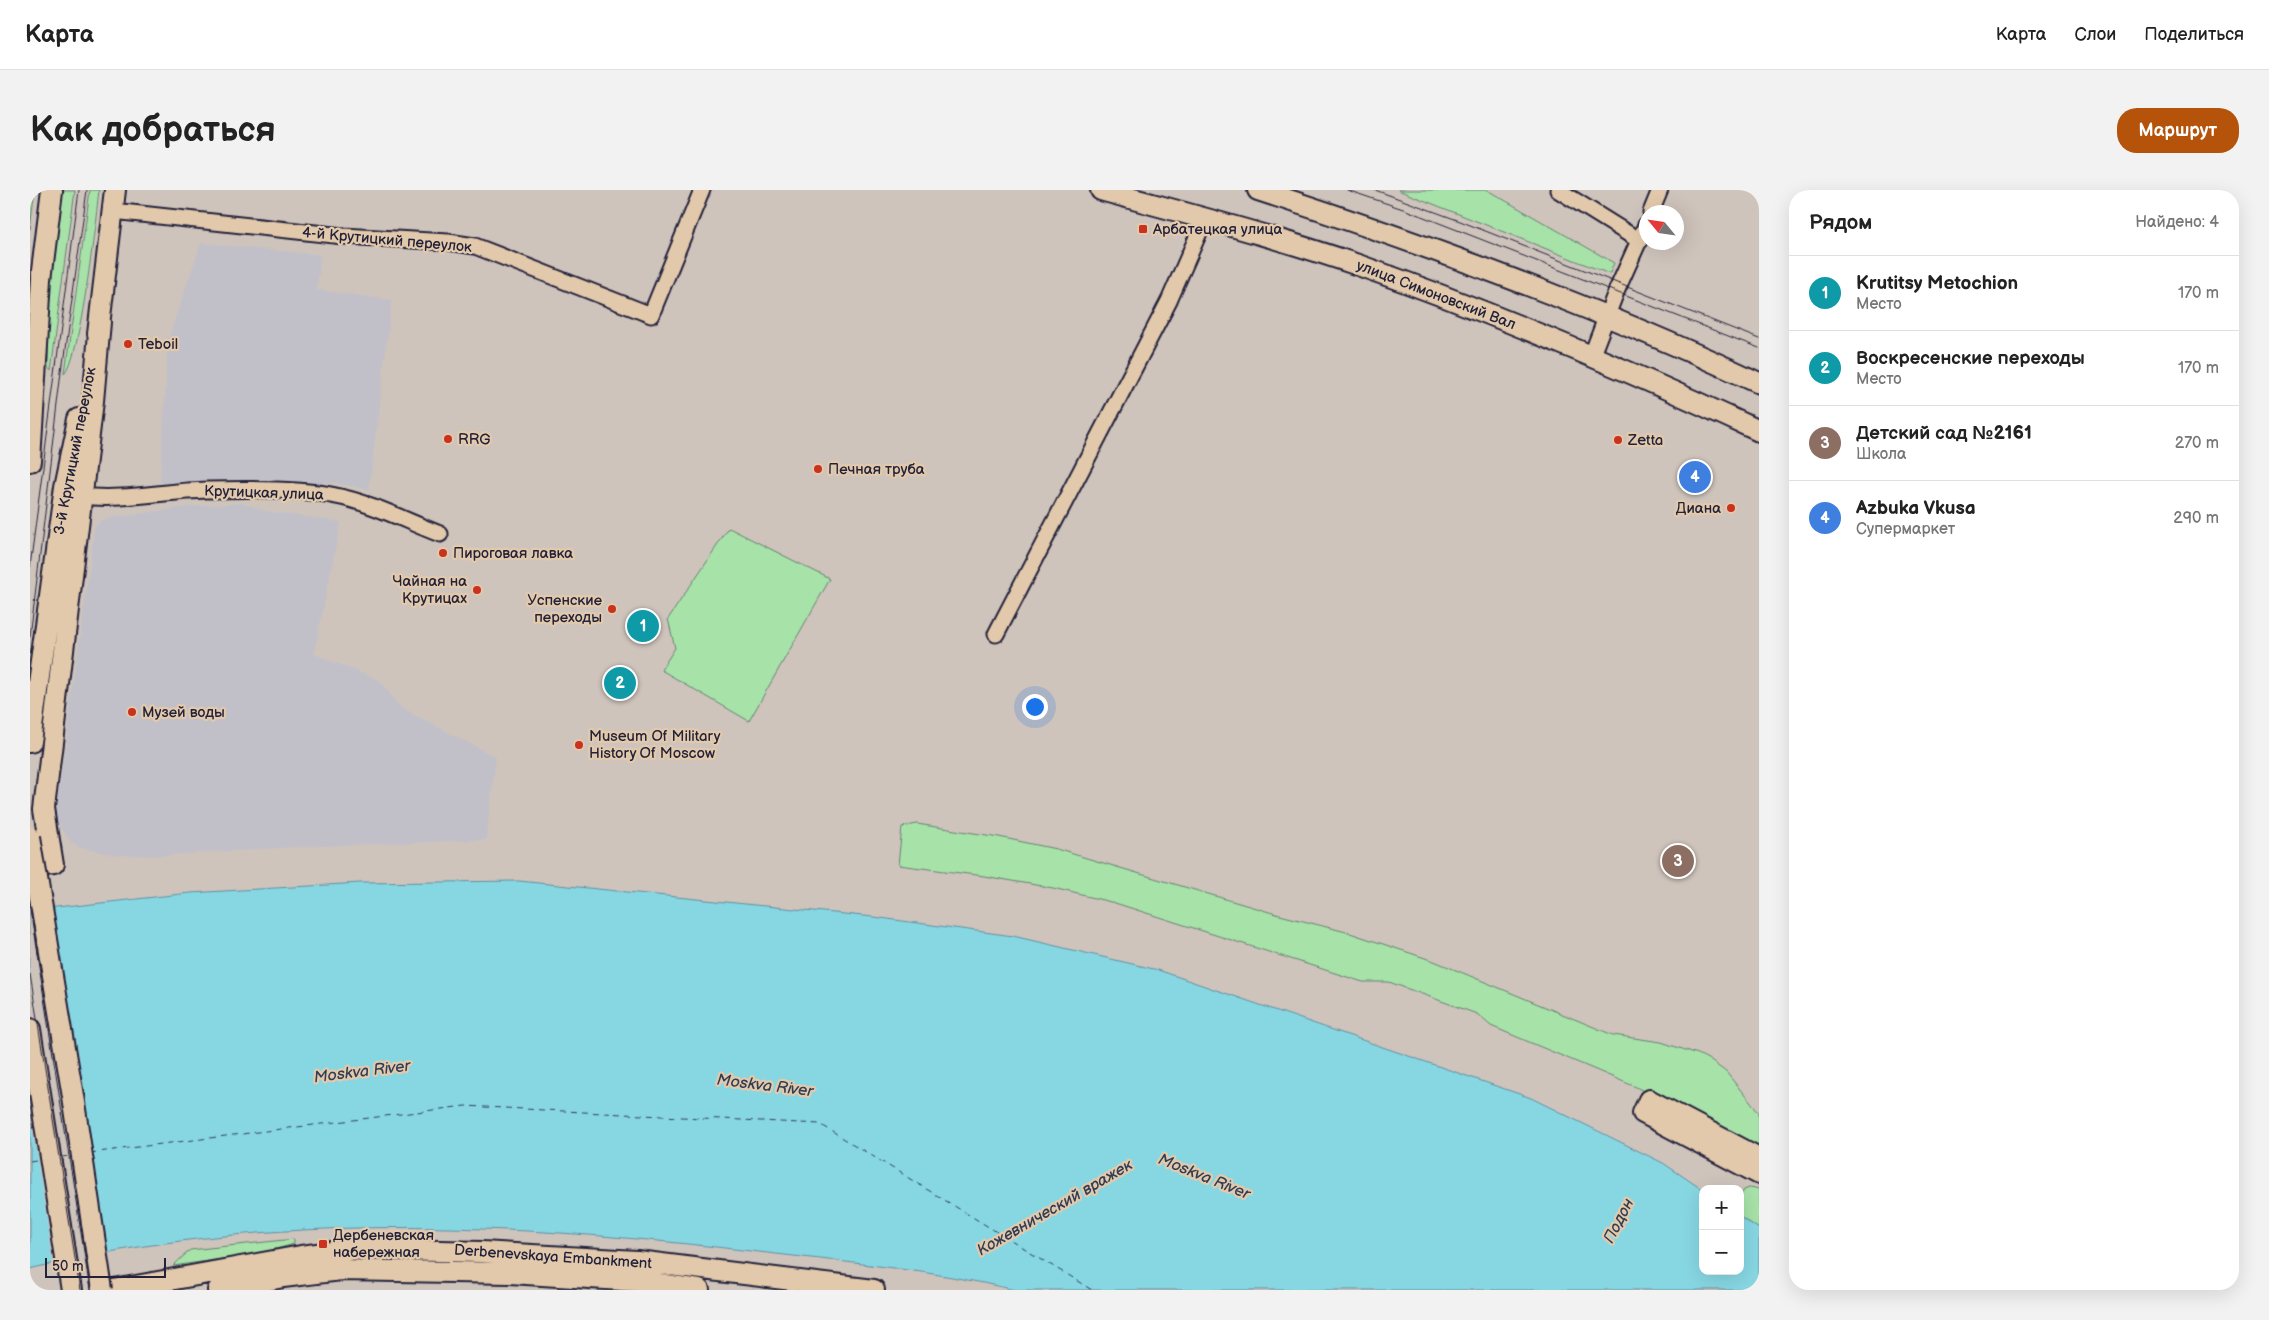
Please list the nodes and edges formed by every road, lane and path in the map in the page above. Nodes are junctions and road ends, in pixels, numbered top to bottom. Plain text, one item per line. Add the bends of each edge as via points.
1 (52, 190) edge
2 (115, 190) edge
3 (702, 190) edge
4 (1101, 190) edge
5 (1258, 190) edge
6 (1558, 190) edge
7 (1660, 190) edge
8 (1137, 196) edge
9 (1654, 205) edge
10 (113, 211) junction
11 (1205, 219) junction
12 (1639, 240) edge
13 (1639, 243) edge
14 (41, 279) junction
15 (1606, 315) junction
16 (30, 343) edge
17 (1591, 356) junction
18 (1759, 383) edge
19 (1759, 431) edge
20 (30, 461) edge
21 (73, 491) junction
22 (440, 534) dead end
23 (996, 634) dead end
24 (30, 742) edge
25 (30, 838) edge
26 (30, 853) edge
27 (53, 858) junction
28 (30, 868) edge
29 (30, 1029) edge
30 (1759, 1158) edge
31 (1759, 1174) edge
32 (139, 1287) edge
33 (71, 1290) edge
34 (102, 1290) edge
35 (114, 1290) edge
36 (218, 1290) edge
37 (699, 1290) edge
38 (874, 1290) edge

1 - 14 main road
2 - 10 main road, 3-й Крутицкий переулок
3 - 10 street, 4-й Крутицкий переулок via 651,315 476,246 335,235
4 - 8 main road, улица Симоновский Вал
5 - 15 main road via 1370,226
6 - 12 street
7 - 9 street
8 - 11 main road, улица Симоновский Вал
10 - 21 main road, 3-й Крутицкий переулок via 100,322
11 - 17 main road, улица Симоновский Вал via 1356,265
11 - 23 street via 1169,301
13 - 15 street
14 - 16 main road
14 - 20 main road
15 - 17 street
15 - 18 main road
17 - 19 main road, улица Симоновский Вал
21 - 22 street, Крутицкая улица via 104,498 206,490 298,491 336,495
21 - 24 main road, 3-й Крутицкий переулок
21 - 27 main road via 44,809
25 - 34 main road, bridge
26 - 27 main road
27 - 28 main road
29 - 33 main road
30 - 31 main road via 1646,1107
32 - 35 main road, Derbenevskaya Embankment
32 - 38 main road, Derbenevskaya Embankment via 301,1256 356,1249 637,1261
36 - 37 main road, Derbenevskaya Embankment via 341,1270 520,1274 638,1281

